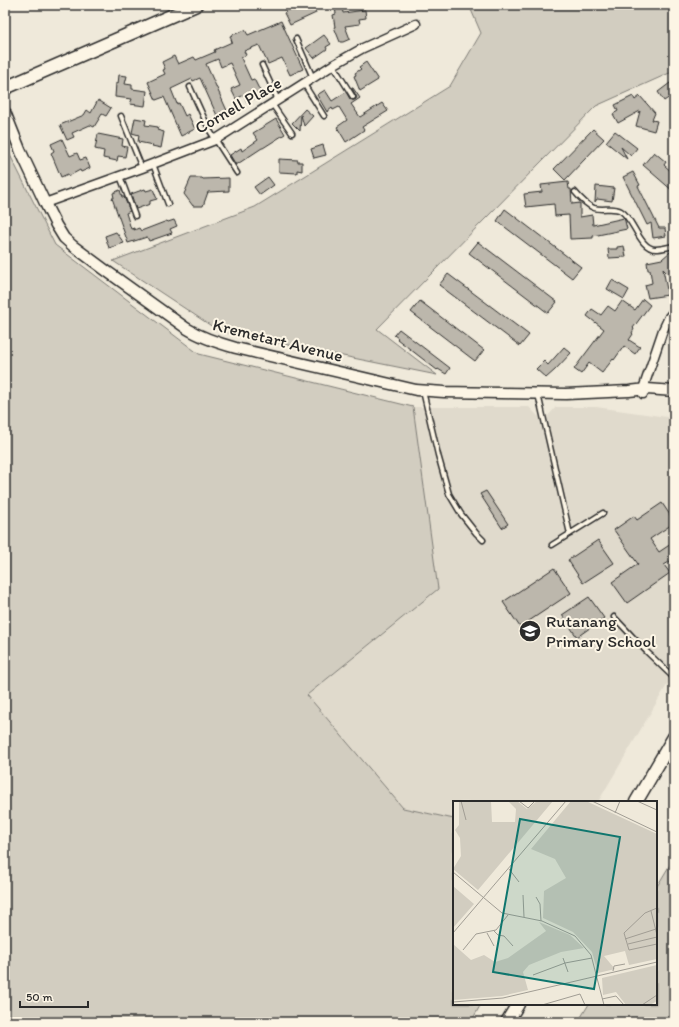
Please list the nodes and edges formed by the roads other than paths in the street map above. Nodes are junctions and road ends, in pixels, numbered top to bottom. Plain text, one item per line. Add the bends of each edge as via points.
1 (196, 5) edge
2 (416, 24) dead end
3 (296, 39) dead end
4 (262, 65) dead end
5 (334, 65) junction
6 (313, 78) junction
7 (304, 84) junction
8 (190, 87) dead end
9 (5, 88) edge
10 (353, 97) dead end
11 (275, 102) junction
12 (5, 112) edge
13 (121, 116) dead end
14 (324, 116) dead end
15 (292, 133) dead end
16 (215, 140) junction
17 (153, 164) junction
18 (142, 168) junction
19 (237, 172) dead end
20 (120, 176) junction
21 (575, 192) dead end
22 (45, 203) junction
23 (168, 204) dead end
24 (135, 216) dead end
25 (674, 246) edge
26 (674, 311) edge
27 (423, 390) junction
28 (674, 391) edge
29 (643, 392) junction
30 (538, 394) junction
31 (674, 398) edge
32 (603, 512) dead end
33 (570, 534) junction
34 (483, 540) dead end
35 (552, 545) dead end
36 (614, 617) dead end
37 (674, 678) edge
38 (674, 737) edge
39 (637, 801) edge
40 (517, 1005) edge
41 (507, 1022) edge

1 - 9 main road
2 - 5 street, Cornell Place via 363,48
3 - 6 lane
4 - 11 lane
5 - 6 street, Cornell Place
5 - 10 lane
6 - 7 street, Cornell Place
7 - 11 street, Cornell Place
7 - 14 lane
8 - 16 lane
11 - 15 lane
11 - 16 street, Cornell Place
12 - 22 street, Kremetart Avenue
13 - 18 lane
16 - 17 street, Cornell Place
16 - 19 lane
17 - 18 street, Cornell Place
17 - 23 lane
18 - 20 street, Cornell Place
20 - 22 street, Cornell Place
20 - 24 lane
21 - 25 lane via 582,201 592,207 623,212 640,238 651,248
22 - 27 street, Kremetart Avenue via 64,238 73,246 198,336 236,348
26 - 29 street via 663,330
27 - 30 street, Kremetart Avenue
27 - 34 lane via 448,494
28 - 29 street, Kremetart Avenue via 660,389
29 - 30 street, Kremetart Avenue
29 - 31 street, Kremetart Avenue
30 - 33 lane
32 - 33 lane
33 - 35 lane
36 - 37 lane
38 - 39 main road
40 - 41 main road

